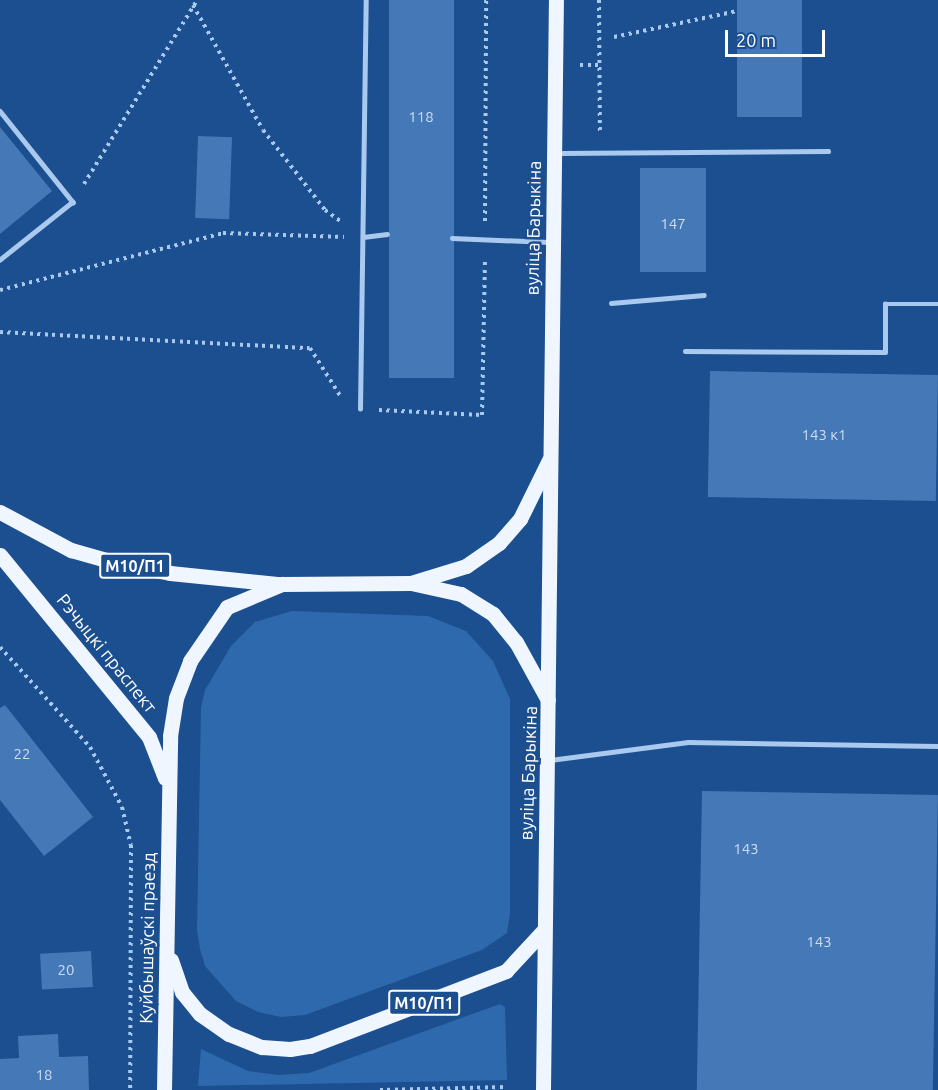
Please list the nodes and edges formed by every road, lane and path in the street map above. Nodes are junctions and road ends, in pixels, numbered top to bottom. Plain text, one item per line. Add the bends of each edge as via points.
1 (198, 0) edge
2 (366, 0) edge
3 (556, 0) edge
4 (599, 0) edge
5 (193, 5) junction
6 (737, 11) dead end
7 (614, 37) dead end
8 (0, 111) edge
9 (600, 141) dead end
10 (828, 152) dead end
11 (554, 154) junction
12 (73, 202) junction
13 (387, 234) dead end
14 (363, 237) junction
15 (452, 238) dead end
16 (552, 242) junction
17 (0, 260) edge
18 (0, 290) edge
19 (704, 295) dead end
20 (610, 303) dead end
21 (938, 304) edge
22 (685, 351) dead end
23 (360, 409) dead end
24 (551, 456) junction
25 (0, 512) edge
26 (0, 555) edge
27 (411, 583) junction
28 (282, 584) junction
29 (0, 647) edge
30 (549, 703) junction
31 (938, 746) edge
32 (547, 760) junction
33 (168, 785) junction
34 (543, 931) junction
35 (168, 948) junction
36 (506, 1087) dead end
37 (130, 1090) edge
38 (164, 1090) edge
39 (380, 1090) edge
40 (543, 1090) edge

1 - 5 path
2 - 14 lane
3 - 11 main road, вуліца Барыкіна
4 - 9 path
5 - 12 path
5 - 14 path via 263,130 325,210
6 - 7 path
8 - 12 lane
10 - 11 lane
11 - 16 main road, вуліца Барыкіна
12 - 17 lane
13 - 14 lane
14 - 18 path via 223,233
14 - 23 lane
15 - 16 lane
16 - 24 main road, вуліца Барыкіна
19 - 20 lane
21 - 22 lane via 885,304 885,352
24 - 27 main road, вуліца Барыкіна via 520,519 499,543 466,566
24 - 30 main road, вуліца Барыкіна
25 - 28 main road, М10/П1 via 71,550 113,562 170,573
26 - 33 main road, Рэчыцкі праспект / М10/П1 via 149,737
27 - 28 main road, М10/П1
27 - 30 main road, М10/П1 via 461,594 493,614 516,642
28 - 33 main road, М10/П1 via 227,607 190,661 174,707
29 - 37 path via 90,747 122,807 130,845
30 - 32 main road, вуліца Барыкіна
31 - 32 lane via 688,742
32 - 34 main road, вуліца Барыкіна
33 - 35 main road, Куйбышаўскі праезд / М10/П1
34 - 35 main road, М10/П1 via 506,971 310,1046 290,1049 262,1047 229,1034 200,1014 182,992
34 - 40 main road, вуліца Барыкіна
35 - 38 main road, Куйбышаўскі праезд / М10/П1
36 - 39 path

